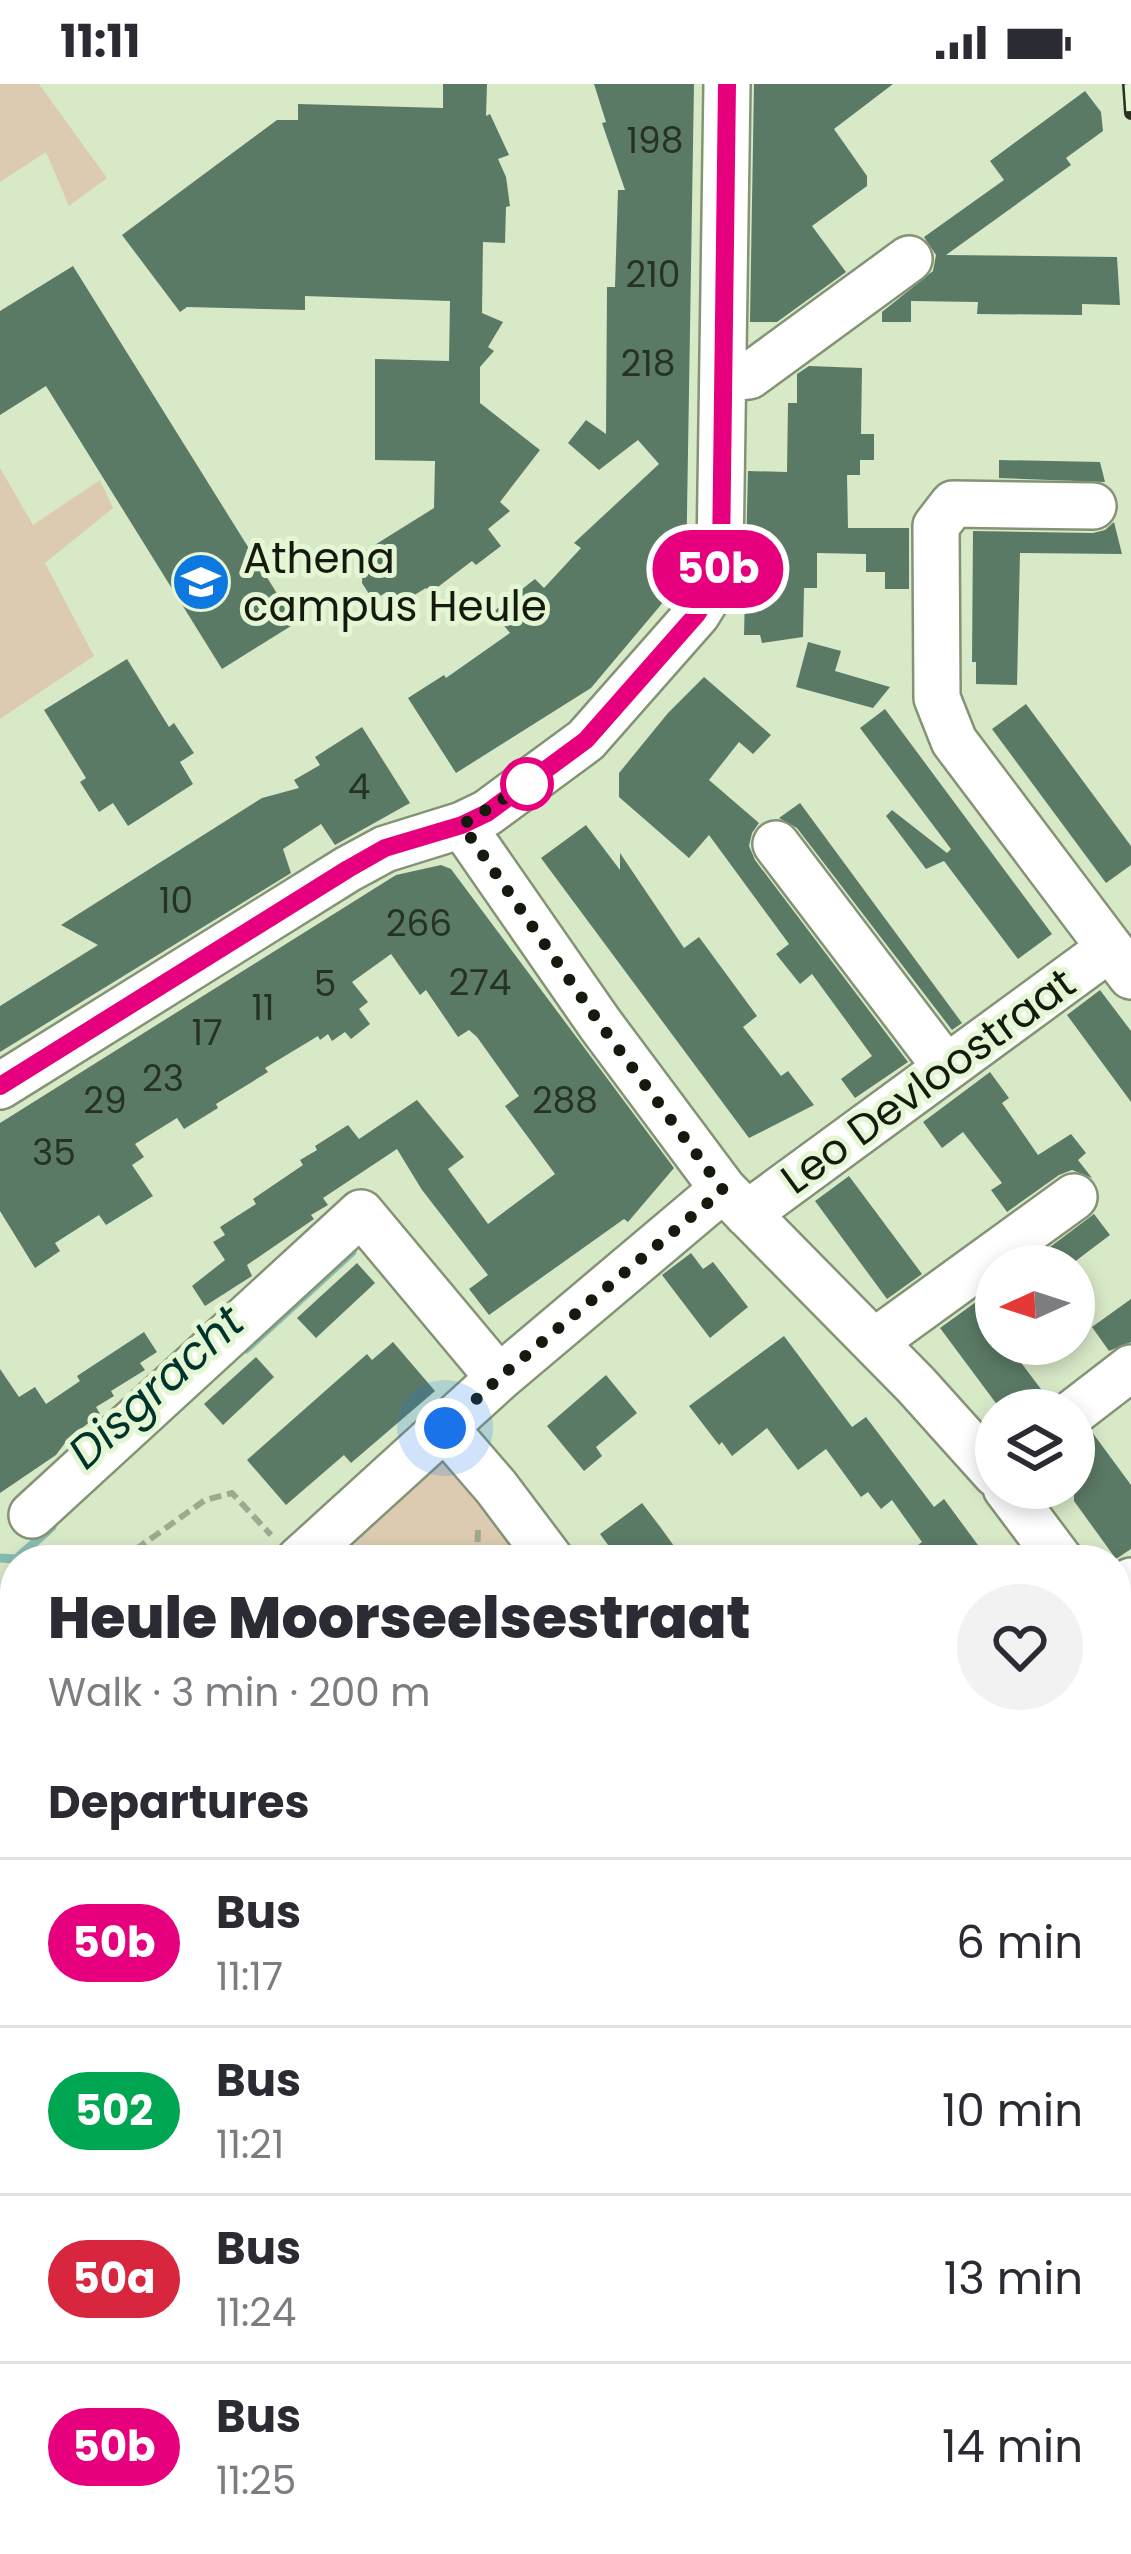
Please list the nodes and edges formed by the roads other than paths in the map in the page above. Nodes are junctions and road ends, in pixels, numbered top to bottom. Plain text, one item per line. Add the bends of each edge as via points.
1 (727, 84) edge
2 (909, 259) dead end
3 (724, 380) junction
4 (1093, 506) dead end
5 (462, 825) junction
6 (776, 844) dead end
7 (1120, 962) edge
8 (945, 1066) junction
9 (0, 1086) edge
10 (1074, 1197) dead end
11 (735, 1202) junction
12 (874, 1342) junction
13 (1131, 1368) edge
14 (499, 1378) junction
15 (1095, 1396) edge
16 (445, 1428) junction
17 (975, 1450) edge
18 (1022, 1509) edge
19 (32, 1515) dead end
20 (300, 1545) edge
21 (539, 1545) edge
22 (1049, 1545) edge

1 - 3 street
2 - 3 street via 749,376
3 - 5 street via 721,556 713,588 586,740
4 - 7 street via 953,504 936,526 937,698 954,742
5 - 9 street via 385,848
5 - 11 street
6 - 8 street
7 - 8 street, Leo Devloostraat
8 - 11 street, Leo Devloostraat
10 - 12 street
11 - 12 street
11 - 14 street, Leo Devloostraat
12 - 17 street
13 - 15 street
14 - 16 street, Leo Devloostraat
14 - 19 street via 361,1213
16 - 20 street, Leo Devloostraat
16 - 21 street
18 - 22 street

